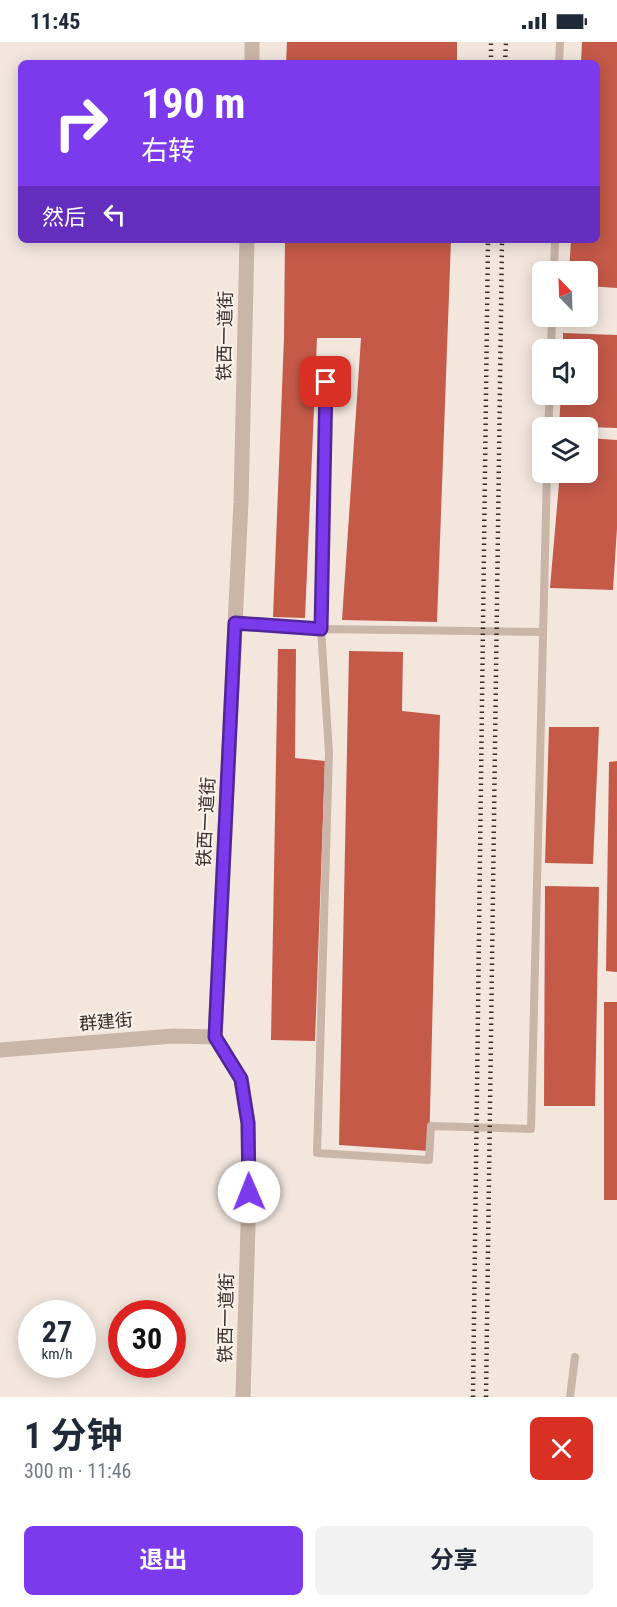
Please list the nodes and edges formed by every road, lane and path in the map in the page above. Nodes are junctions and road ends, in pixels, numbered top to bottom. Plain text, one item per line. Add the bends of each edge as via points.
1 (252, 42) edge
2 (560, 42) edge
3 (252, 60) edge
4 (559, 60) edge
5 (247, 243) edge
6 (555, 243) edge
7 (554, 261) edge
8 (326, 360) dead end
9 (547, 483) edge
10 (235, 623) junction
11 (321, 629) junction
12 (542, 632) junction
13 (215, 1037) junction
14 (0, 1050) edge
15 (575, 1357) dead end
16 (243, 1397) edge
17 (570, 1397) edge

1 - 3 street
2 - 4 lane
5 - 10 street, 铁西一道街
6 - 7 lane
8 - 11 lane
9 - 12 lane
10 - 11 lane
10 - 13 street, 铁西一道街
11 - 12 lane
11 - 12 lane via 329,752 317,1153 429,1160 431,1126 531,1129
13 - 14 street, 群建街 via 173,1036
13 - 16 street, 铁西一道街 via 241,1079 248,1123
15 - 17 lane

